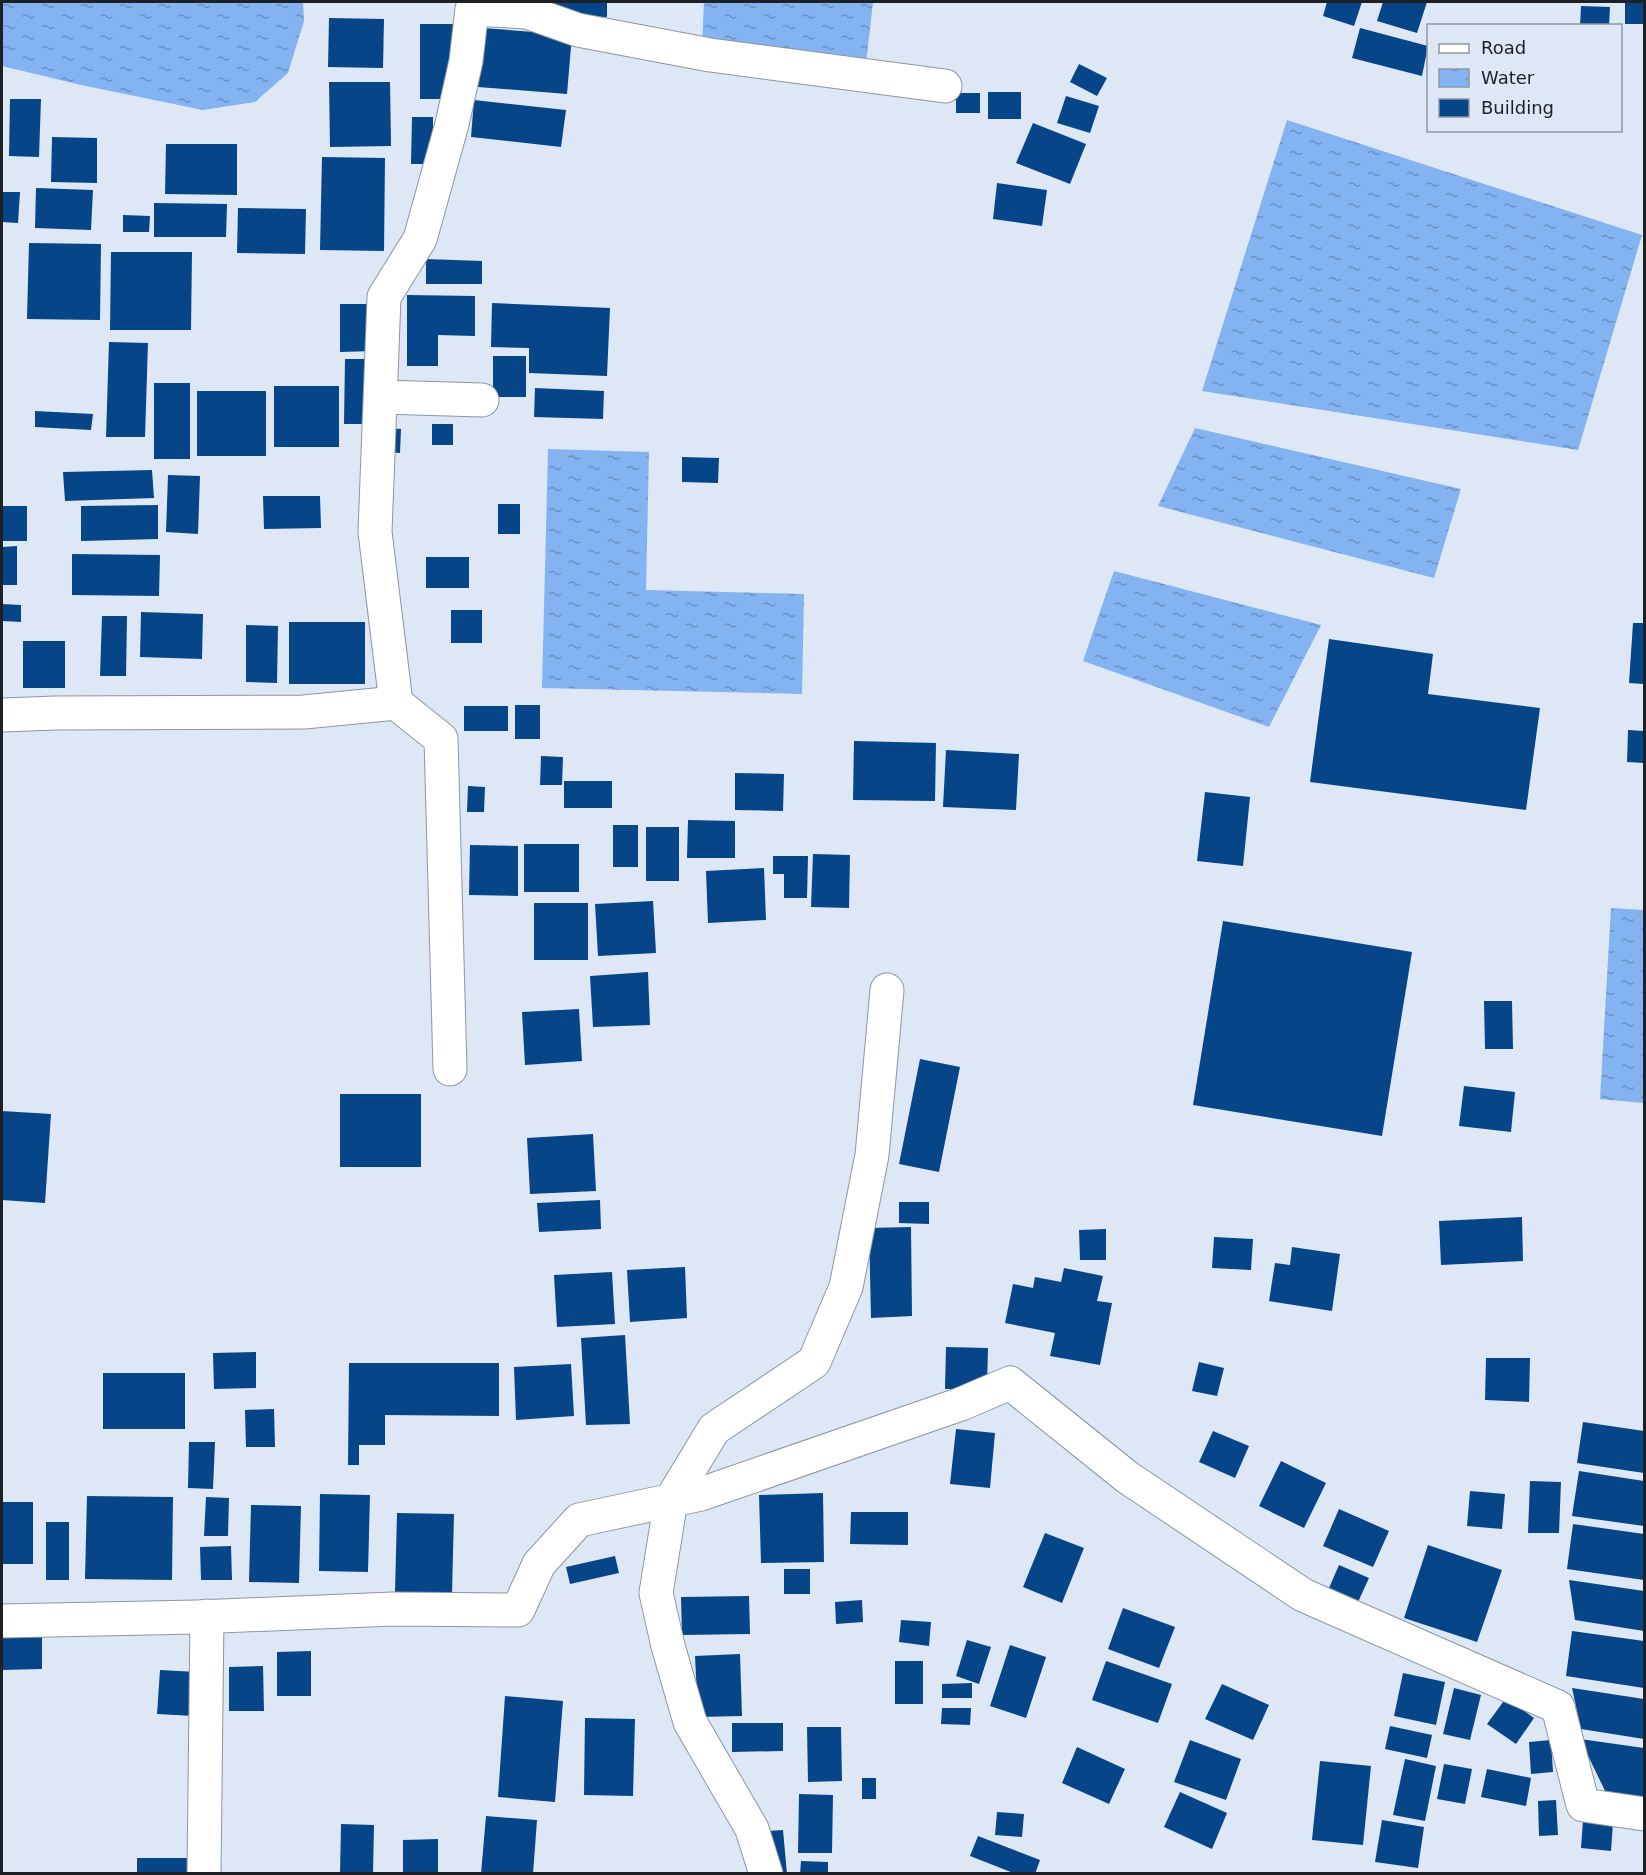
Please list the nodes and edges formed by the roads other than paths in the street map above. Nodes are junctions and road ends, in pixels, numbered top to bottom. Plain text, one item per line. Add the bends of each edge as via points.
1 (528, 7) edge
2 (945, 86) dead end
3 (381, 397) junction
4 (483, 400) dead end
5 (396, 703) junction
6 (2, 715) edge
7 (887, 990) dead end
8 (450, 1069) dead end
9 (671, 1500) junction
10 (207, 1616) junction
11 (2, 1622) edge
12 (1644, 1814) edge
13 (204, 1874) edge
14 (766, 1874) edge

1 - 2 street via 578,30 710,55
1 - 3 street via 472,9 452,124 420,239 384,297
3 - 4 street
3 - 5 street via 375,532
5 - 6 street via 304,712
5 - 8 street via 441,740
7 - 9 street via 872,1155 846,1287 814,1362 714,1429
9 - 10 street via 579,1520 539,1564 518,1610 393,1609
9 - 12 street via 713,1490 961,1404 1010,1383 1127,1477 1303,1595 1558,1707 1583,1805
9 - 14 street via 657,1593 668,1646 690,1722 752,1829
10 - 11 street
10 - 13 street

